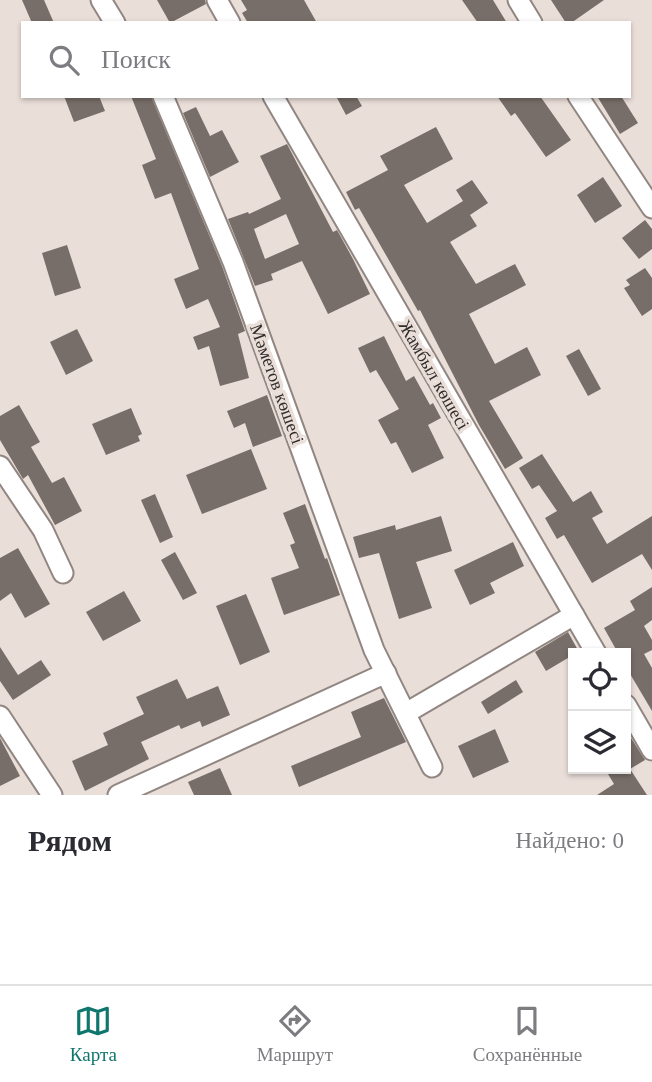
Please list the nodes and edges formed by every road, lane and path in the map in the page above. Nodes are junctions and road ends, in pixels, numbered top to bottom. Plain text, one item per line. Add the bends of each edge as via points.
1 (101, 0) edge
2 (217, 0) edge
3 (518, 0) edge
4 (114, 21) edge
5 (229, 21) edge
6 (531, 21) edge
7 (164, 98) edge
8 (274, 98) edge
9 (579, 98) edge
10 (652, 208) edge
11 (0, 466) edge
12 (63, 573) dead end
13 (574, 615) junction
14 (593, 648) edge
15 (386, 673) junction
16 (629, 711) edge
17 (406, 713) junction
18 (0, 716) edge
19 (652, 750) edge
20 (432, 767) dead end
21 (52, 795) edge
22 (118, 795) edge

1 - 4 street
2 - 5 street
3 - 6 street
7 - 15 street, Мәметов көшесі via 233,261 346,576
8 - 13 street, Жамбыл көшесі
9 - 10 street
11 - 12 street via 43,530
13 - 14 street, Жамбыл көшесі
13 - 17 street
15 - 17 street, Мәметов көшесі
15 - 22 street
16 - 19 street
17 - 20 street, Мәметов көшесі
18 - 21 street

